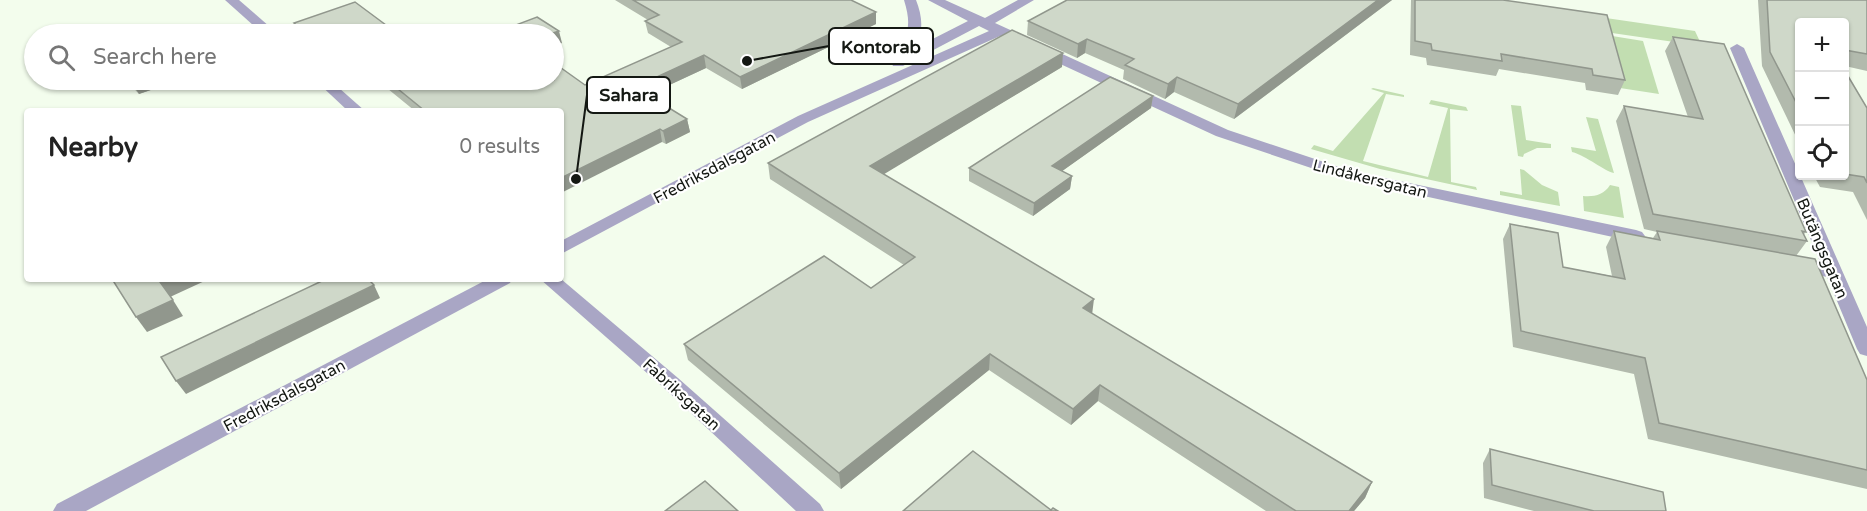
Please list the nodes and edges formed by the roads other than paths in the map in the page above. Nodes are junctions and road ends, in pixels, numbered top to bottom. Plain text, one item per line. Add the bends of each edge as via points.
1 (231, 0) edge
2 (910, 0) edge
3 (934, 0) edge
4 (1028, 0) edge
5 (982, 21) junction
6 (259, 24) edge
7 (1002, 30) junction
8 (1737, 48) dead end
9 (888, 69) junction
10 (333, 90) edge
11 (354, 108) edge
12 (803, 119) junction
13 (1649, 238) edge
14 (564, 246) edge
15 (1775, 262) edge
16 (1833, 272) junction
17 (497, 282) edge
18 (553, 282) edge
19 (1867, 349) edge
20 (65, 511) edge
21 (812, 511) edge

1 - 6 street
2 - 9 street, Fredriksdalsgatan via 917,18 915,38
3 - 5 street, Lindåkersgatan
4 - 5 street, Fredriksdalsgatan
5 - 7 street, Lindåkersgatan
5 - 9 street, Fredriksdalsgatan
7 - 12 street, Fredriksdalsgatan
7 - 13 street, Lindåkersgatan via 1222,133 1347,176
8 - 16 street, Butängsgatan
9 - 12 street, Fredriksdalsgatan
10 - 11 street
12 - 14 street, Fredriksdalsgatan
15 - 16 street
16 - 19 street, Butängsgatan
17 - 20 street, Fredriksdalsgatan
18 - 21 street, Fabriksgatan

